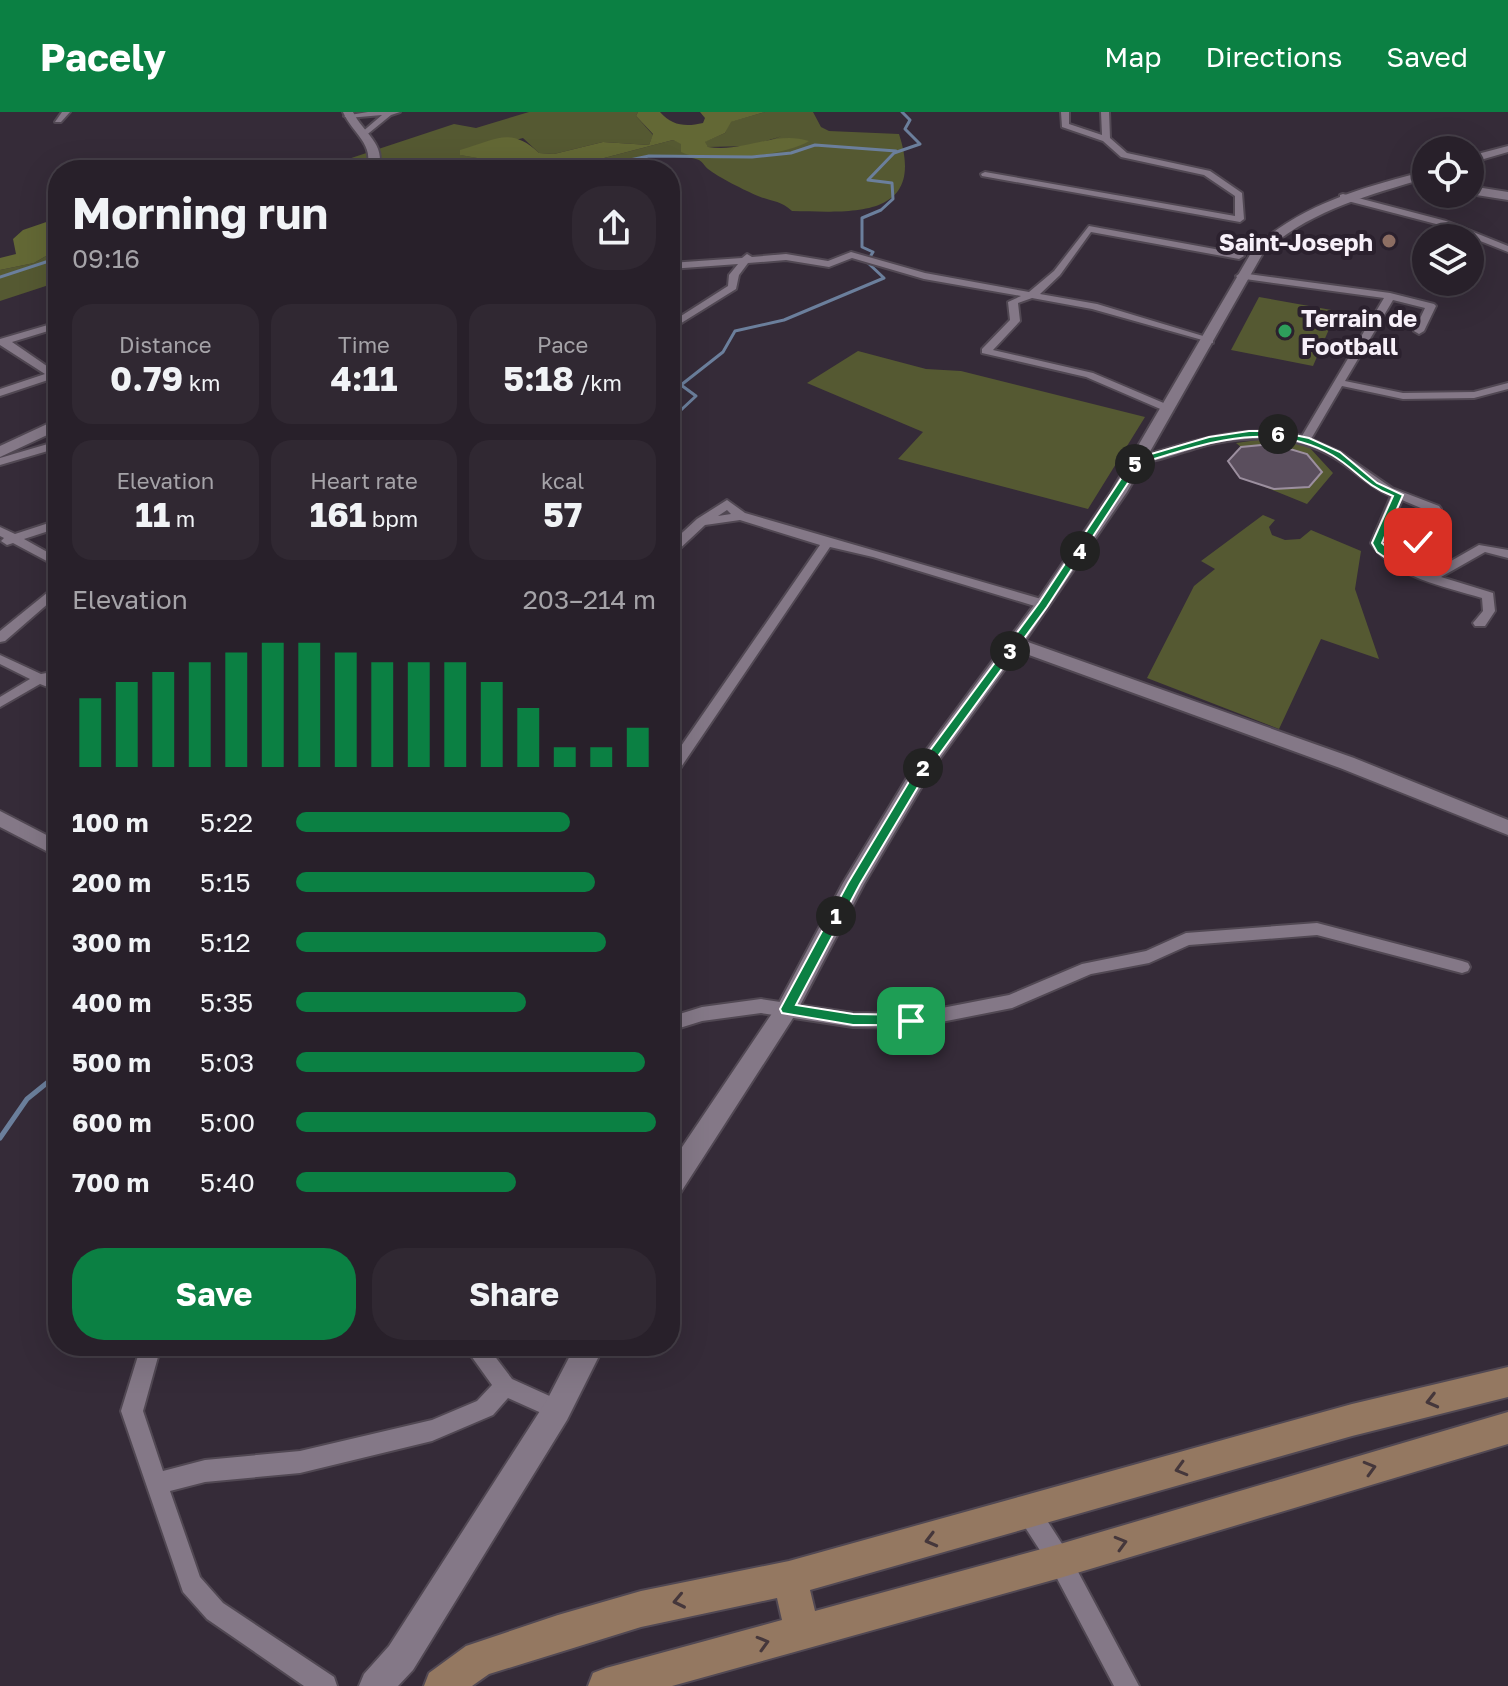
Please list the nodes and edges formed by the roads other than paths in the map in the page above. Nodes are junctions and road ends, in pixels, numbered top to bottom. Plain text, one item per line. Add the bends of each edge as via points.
1 (66, 112) edge
2 (1065, 112) edge
3 (1105, 112) edge
4 (392, 113) edge
5 (348, 114) edge
6 (58, 120) dead end
7 (364, 135) junction
8 (1106, 139) junction
9 (1508, 149) edge
10 (1484, 156) edge
11 (377, 160) edge
12 (985, 174) dead end
13 (1412, 181) edge
14 (1484, 192) edge
15 (1508, 196) edge
16 (1343, 197) junction
17 (1508, 249) edge
18 (1239, 256) dead end
19 (747, 257) junction
20 (680, 265) edge
21 (1241, 276) junction
22 (1034, 296) junction
23 (1390, 296) junction
24 (680, 321) edge
25 (48, 328) edge
26 (1419, 331) dead end
27 (1209, 341) junction
28 (2, 342) edge
29 (48, 372) edge
30 (48, 378) edge
31 (1337, 382) junction
32 (1508, 386) edge
33 (0, 393) edge
34 (1169, 409) junction
35 (48, 429) edge
36 (32, 438) junction
37 (1305, 440) junction
38 (48, 448) edge
39 (45, 449) junction
40 (0, 452) edge
41 (1137, 461) junction
42 (0, 462) edge
43 (1398, 495) junction
44 (48, 527) edge
45 (4, 538) edge
46 (680, 542) edge
47 (827, 543) junction
48 (1508, 554) edge
49 (48, 558) edge
50 (1399, 564) junction
51 (1433, 577) junction
52 (48, 597) edge
53 (1043, 604) junction
54 (1480, 623) dead end
55 (0, 638) edge
56 (1015, 644) junction
57 (0, 659) edge
58 (48, 677) edge
59 (40, 678) junction
60 (48, 682) edge
61 (0, 703) edge
62 (680, 758) edge
63 (0, 818) edge
64 (1508, 828) edge
65 (48, 844) edge
66 (1462, 967) dead end
67 (787, 1009) junction
68 (680, 1021) edge
69 (680, 1167) edge
70 (147, 1356) edge
71 (482, 1356) edge
72 (585, 1356) edge
73 (1508, 1382) edge
74 (505, 1386) junction
75 (557, 1410) junction
76 (1508, 1428) edge
77 (156, 1484) junction
78 (1029, 1513) junction
79 (1060, 1561) junction
80 (789, 1578) junction
81 (803, 1631) junction
82 (325, 1686) edge
83 (376, 1686) edge
84 (442, 1686) edge
85 (606, 1686) edge
86 (1127, 1686) edge

1 - 6 street
2 - 8 street via 1065,125
3 - 8 street
4 - 5 street
4 - 7 street
5 - 7 street
7 - 11 street
8 - 12 street via 1124,155 1207,173 1239,195 1240,219
9 - 10 street
13 - 16 street
14 - 15 street
16 - 17 street via 1443,223
16 - 21 street via 1269,238
18 - 22 street via 1089,229
19 - 20 street
19 - 22 street via 829,264 851,255 924,276
19 - 24 street via 734,275 733,287
21 - 23 street
21 - 27 street
22 - 27 street via 1094,306
22 - 34 street via 1013,302 1015,321 986,351 1089,375
23 - 26 street via 1431,306
23 - 31 street
25 - 28 street
27 - 34 street
28 - 29 street
30 - 33 street
31 - 32 street via 1403,396 1474,395
31 - 37 street
34 - 41 street
35 - 36 street
36 - 39 street
36 - 40 street
37 - 41 street via 1249,433
37 - 43 street via 1337,454 1373,485
38 - 39 street
39 - 42 street
41 - 53 street
43 - 50 street via 1377,543
43 - 50 street via 1435,509
44 - 45 street
45 - 49 street
46 - 47 street via 701,522 741,516
47 - 53 street
47 - 62 street
48 - 51 street via 1483,548
50 - 51 street
51 - 54 street via 1488,596 1489,611
52 - 55 street
53 - 56 street
56 - 64 street via 1347,763
56 - 67 street via 923,768
57 - 59 street
58 - 59 street
59 - 60 street
59 - 61 street
63 - 65 street
66 - 67 street via 1317,929 1186,939 1149,957 1088,968 1012,1001 911,1021 853,1020
67 - 68 street via 761,1006
67 - 69 street
70 - 77 street via 132,1411
71 - 74 street
72 - 75 street
73 -> 78 main road via 1352,1420
74 - 75 street
74 - 77 street via 485,1408 432,1430 300,1462 205,1471
75 - 83 street via 401,1658
79 -> 76 main road
77 - 82 street via 191,1584 215,1611
78 - 79 street
78 -> 80 main road
79 - 81 main road
79 - 86 street
80 - 81 main road
80 -> 84 main road via 641,1609 558,1633 479,1659
85 -> 81 main road

